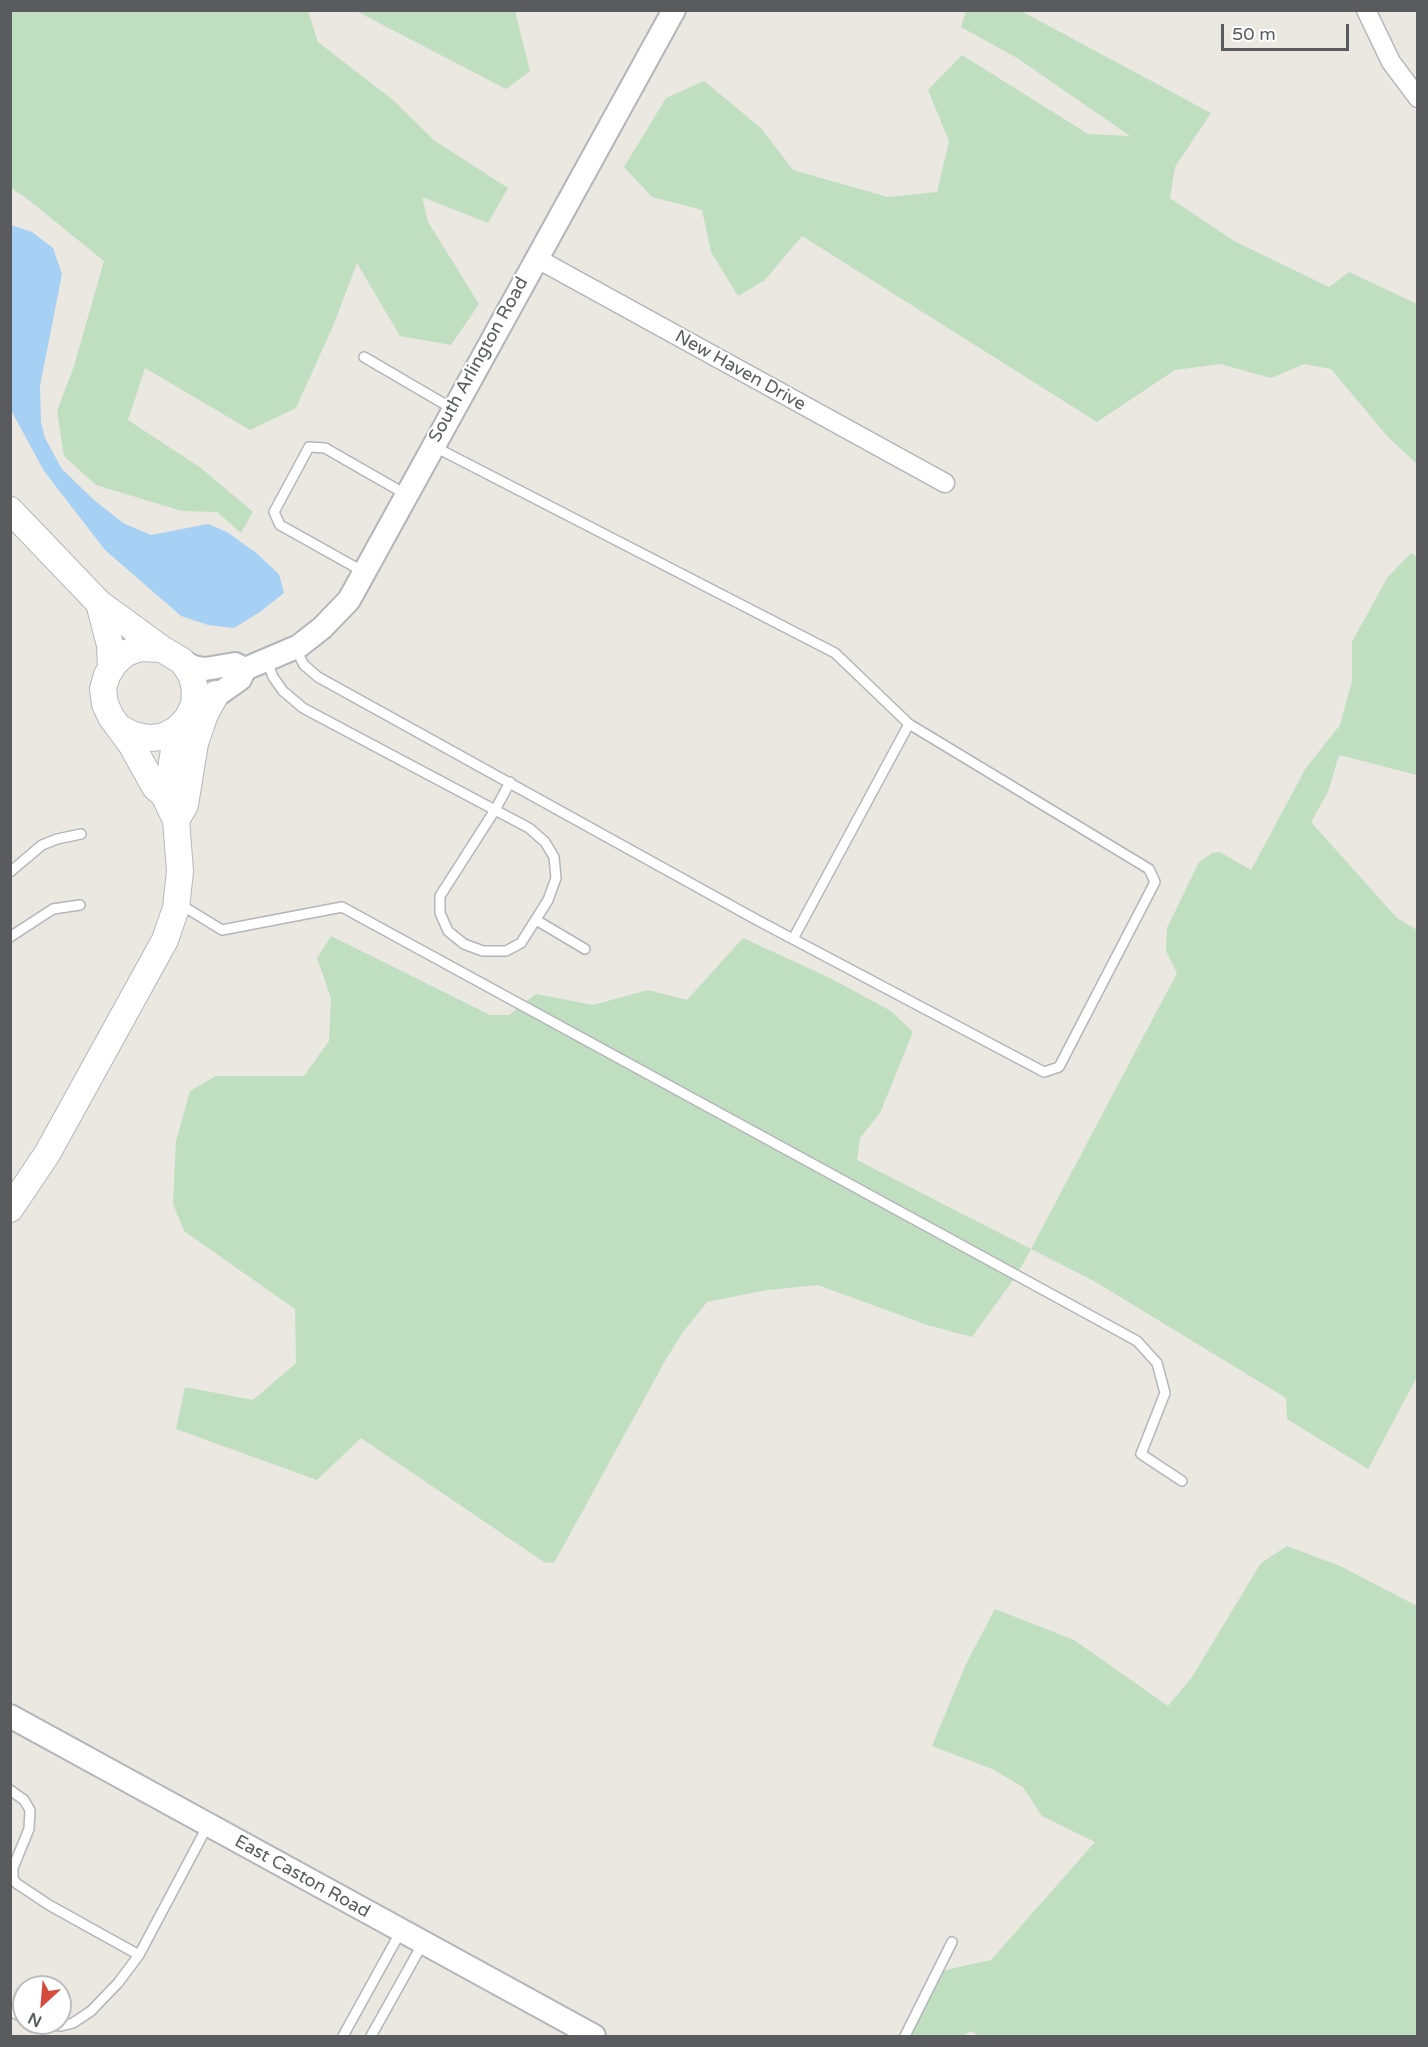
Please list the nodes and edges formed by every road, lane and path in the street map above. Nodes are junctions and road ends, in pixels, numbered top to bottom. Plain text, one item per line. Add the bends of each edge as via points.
1 (674, 10) edge
2 (1366, 10) edge
3 (1418, 98) edge
4 (536, 258) junction
5 (364, 357) dead end
6 (453, 409) junction
7 (432, 446) junction
8 (945, 483) dead end
9 (407, 495) junction
10 (10, 510) edge
11 (364, 572) junction
12 (99, 603) junction
13 (295, 648) junction
14 (172, 655) junction
15 (267, 661) junction
16 (111, 668) junction
17 (245, 669) junction
18 (216, 694) junction
19 (185, 721) junction
20 (909, 724) junction
21 (120, 728) junction
22 (510, 782) junction
23 (164, 795) junction
24 (495, 810) junction
25 (176, 820) junction
26 (81, 834) dead end
27 (10, 872) edge
28 (176, 902) junction
29 (80, 905) dead end
30 (536, 920) junction
31 (10, 937) edge
32 (793, 939) junction
33 (585, 948) dead end
34 (10, 1209) edge
35 (1182, 1481) dead end
36 (10, 1716) edge
37 (10, 1790) edge
38 (208, 1825) junction
39 (401, 1931) junction
40 (952, 1942) dead end
41 (423, 1943) junction
42 (139, 1955) junction
43 (72, 2022) edge
44 (343, 2037) edge
45 (371, 2037) edge
46 (594, 2037) edge
47 (905, 2037) edge

1 - 4 street, South Arlington Road
2 - 3 street via 1391,62
4 - 6 street, South Arlington Road
4 - 8 street, New Haven Drive
5 - 6 lane
6 - 7 street, South Arlington Road
7 - 9 street, South Arlington Road
7 - 20 lane via 836,653
9 - 11 street, South Arlington Road
9 - 11 lane via 325,448 309,447 274,512 280,525
10 - 12 main road
11 - 13 street, South Arlington Road via 349,600
12 - 14 main road
12 - 16 main road via 110,645
13 - 15 street, South Arlington Road
13 - 22 lane via 304,665 318,677
14 - 16 main road via 140,648 126,653
14 - 17 street, South Arlington Road via 193,667 235,664
14 - 19 main road via 191,674 195,689 194,705
15 - 17 street, South Arlington Road
15 - 24 lane via 283,691 303,708
16 - 21 main road via 104,689 105,704
17 - 18 street, South Arlington Road via 240,680
18 - 19 street, South Arlington Road
18 - 25 main road via 195,743 185,805
19 - 21 main road via 162,737 133,735
19 - 23 main road via 176,738
20 - 32 lane
20 - 32 lane via 1149,869 1155,882 1059,1067 1044,1072
21 - 23 main road via 154,788
22 - 24 lane
22 - 32 lane
23 - 25 main road
24 - 30 lane via 529,828 554,857 556,878
24 - 30 lane via 440,896 440,913 448,931 464,944 483,951 506,951 521,943
25 - 28 main road via 180,871
26 - 27 lane via 42,845
28 - 34 main road via 165,940
28 - 35 lane via 222,930 342,907 1137,1341 1157,1363 1165,1393 1142,1454
29 - 31 lane via 53,909
30 - 33 lane
36 - 38 street, East Caston Road
37 - 42 lane via 30,1810 29,1829 13,1868 16,1883
38 - 39 street, East Caston Road
38 - 42 lane
39 - 41 street, East Caston Road
39 - 44 lane
40 - 47 lane
41 - 45 lane
41 - 46 street, East Caston Road
42 - 43 lane via 118,1983 82,2018

